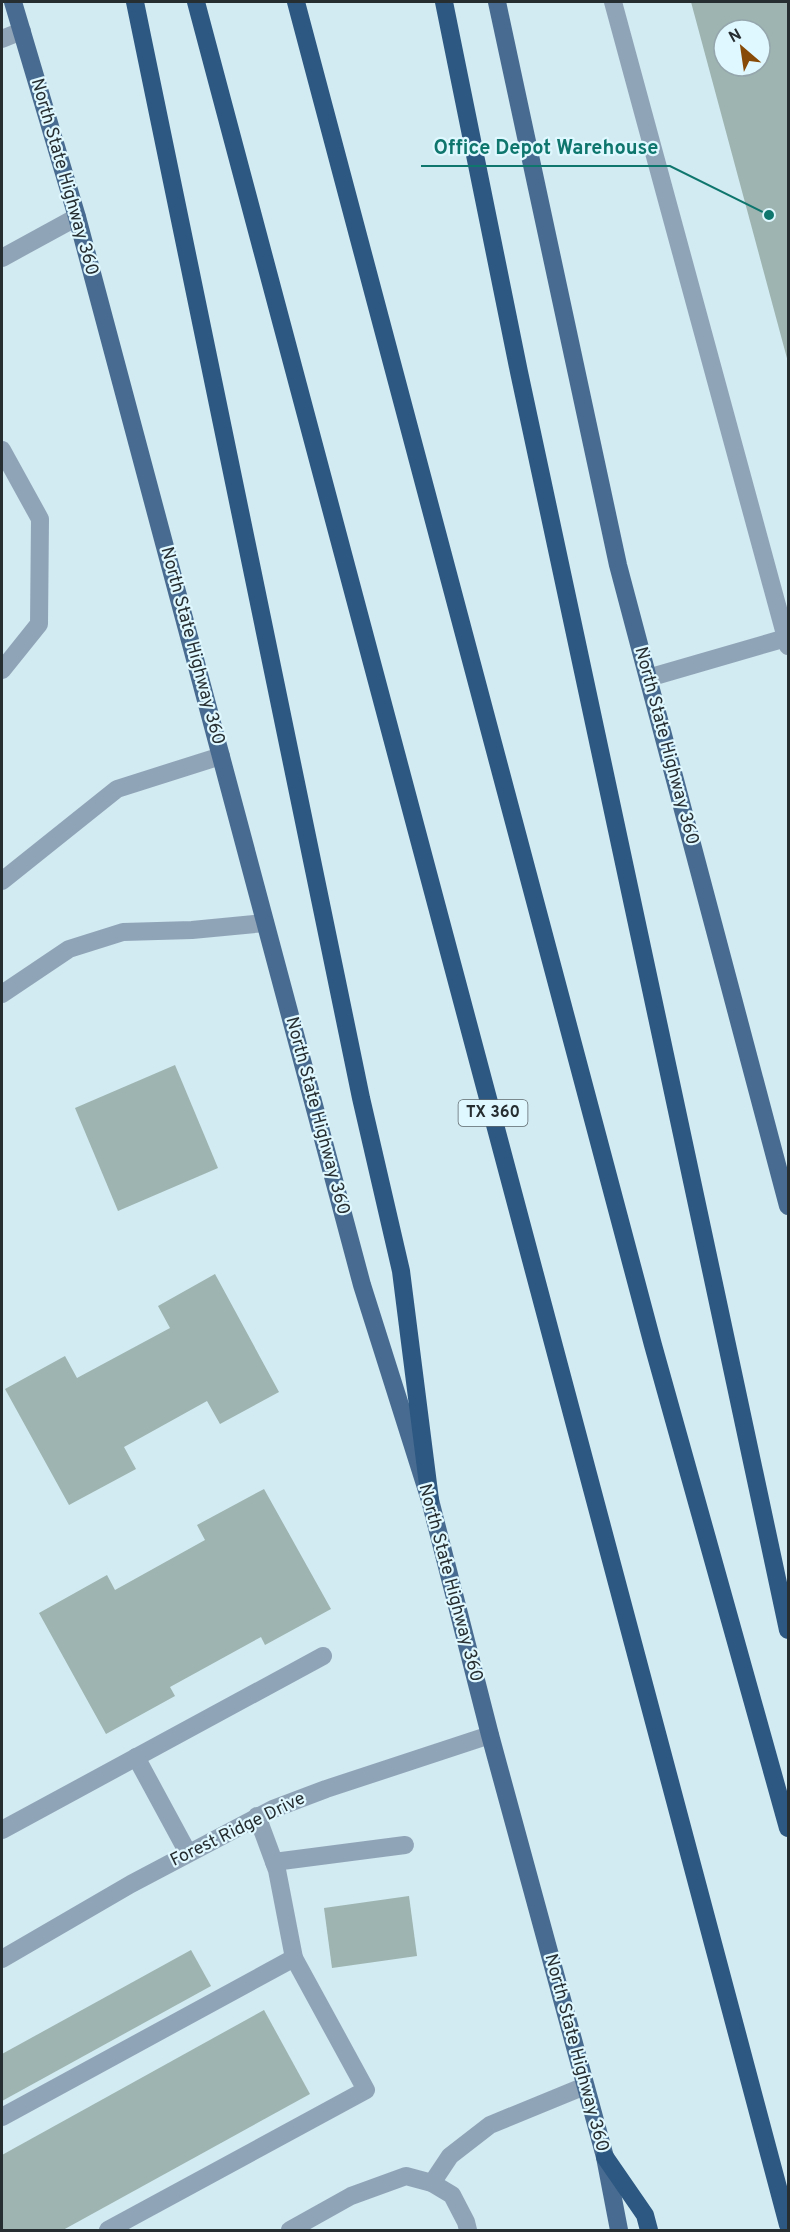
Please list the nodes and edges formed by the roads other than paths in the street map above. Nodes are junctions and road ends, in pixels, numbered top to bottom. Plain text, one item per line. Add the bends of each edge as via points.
1 (13, 2) edge
2 (135, 2) edge
3 (196, 2) edge
4 (296, 2) edge
5 (444, 2) edge
6 (497, 2) edge
7 (613, 2) edge
8 (22, 32) junction
9 (2, 39) edge
10 (77, 217) junction
11 (2, 258) edge
12 (2, 450) edge
13 (787, 642) edge
14 (2, 670) edge
15 (648, 678) junction
16 (221, 756) junction
17 (2, 881) edge
18 (265, 923) junction
19 (2, 994) edge
20 (789, 1206) edge
21 (430, 1500) junction
22 (789, 1630) edge
23 (322, 1656) dead end
24 (490, 1735) junction
25 (136, 1757) junction
26 (257, 1816) junction
27 (789, 1828) edge
28 (2, 1830) edge
29 (405, 1845) dead end
30 (188, 1854) junction
31 (274, 1862) junction
32 (294, 1958) junction
33 (2, 1959) edge
34 (585, 2086) junction
35 (2, 2117) edge
36 (605, 2157) junction
37 (432, 2183) junction
38 (789, 2225) edge
39 (108, 2230) edge
40 (290, 2230) edge
41 (468, 2230) edge
42 (619, 2230) edge
43 (649, 2230) edge

1 - 8 main road, North State Highway 360
2 - 21 highway via 361,1098 401,1271
3 - 38 highway, TX 360
4 - 27 highway via 650,1333
5 - 22 highway via 521,383
6 - 15 main road, North State Highway 360 via 618,565
7 - 13 street
8 - 9 street
8 - 10 main road, North State Highway 360
10 - 11 street
10 - 16 main road, North State Highway 360
12 - 14 street via 40,519 39,624
13 - 15 street
15 - 20 main road, North State Highway 360
16 - 17 street via 117,789
16 - 18 main road, North State Highway 360
18 - 19 street via 123,932 69,949
18 - 21 main road, North State Highway 360 via 362,1285
21 - 24 main road, North State Highway 360
23 - 25 street
24 - 26 street, Forest Ridge Drive via 316,1792
24 - 34 main road, North State Highway 360
25 - 28 street
25 - 30 street
26 - 30 street, Forest Ridge Drive
26 - 31 street
29 - 31 street
30 - 33 street, Forest Ridge Drive
31 - 32 street
32 - 35 street
32 - 39 street via 366,2090
34 - 36 main road, North State Highway 360
34 - 37 street via 490,2125 450,2156
36 - 42 main road, North State Highway 360
36 - 43 highway via 645,2215
37 - 40 street via 406,2176 351,2196
37 - 41 street via 452,2195

